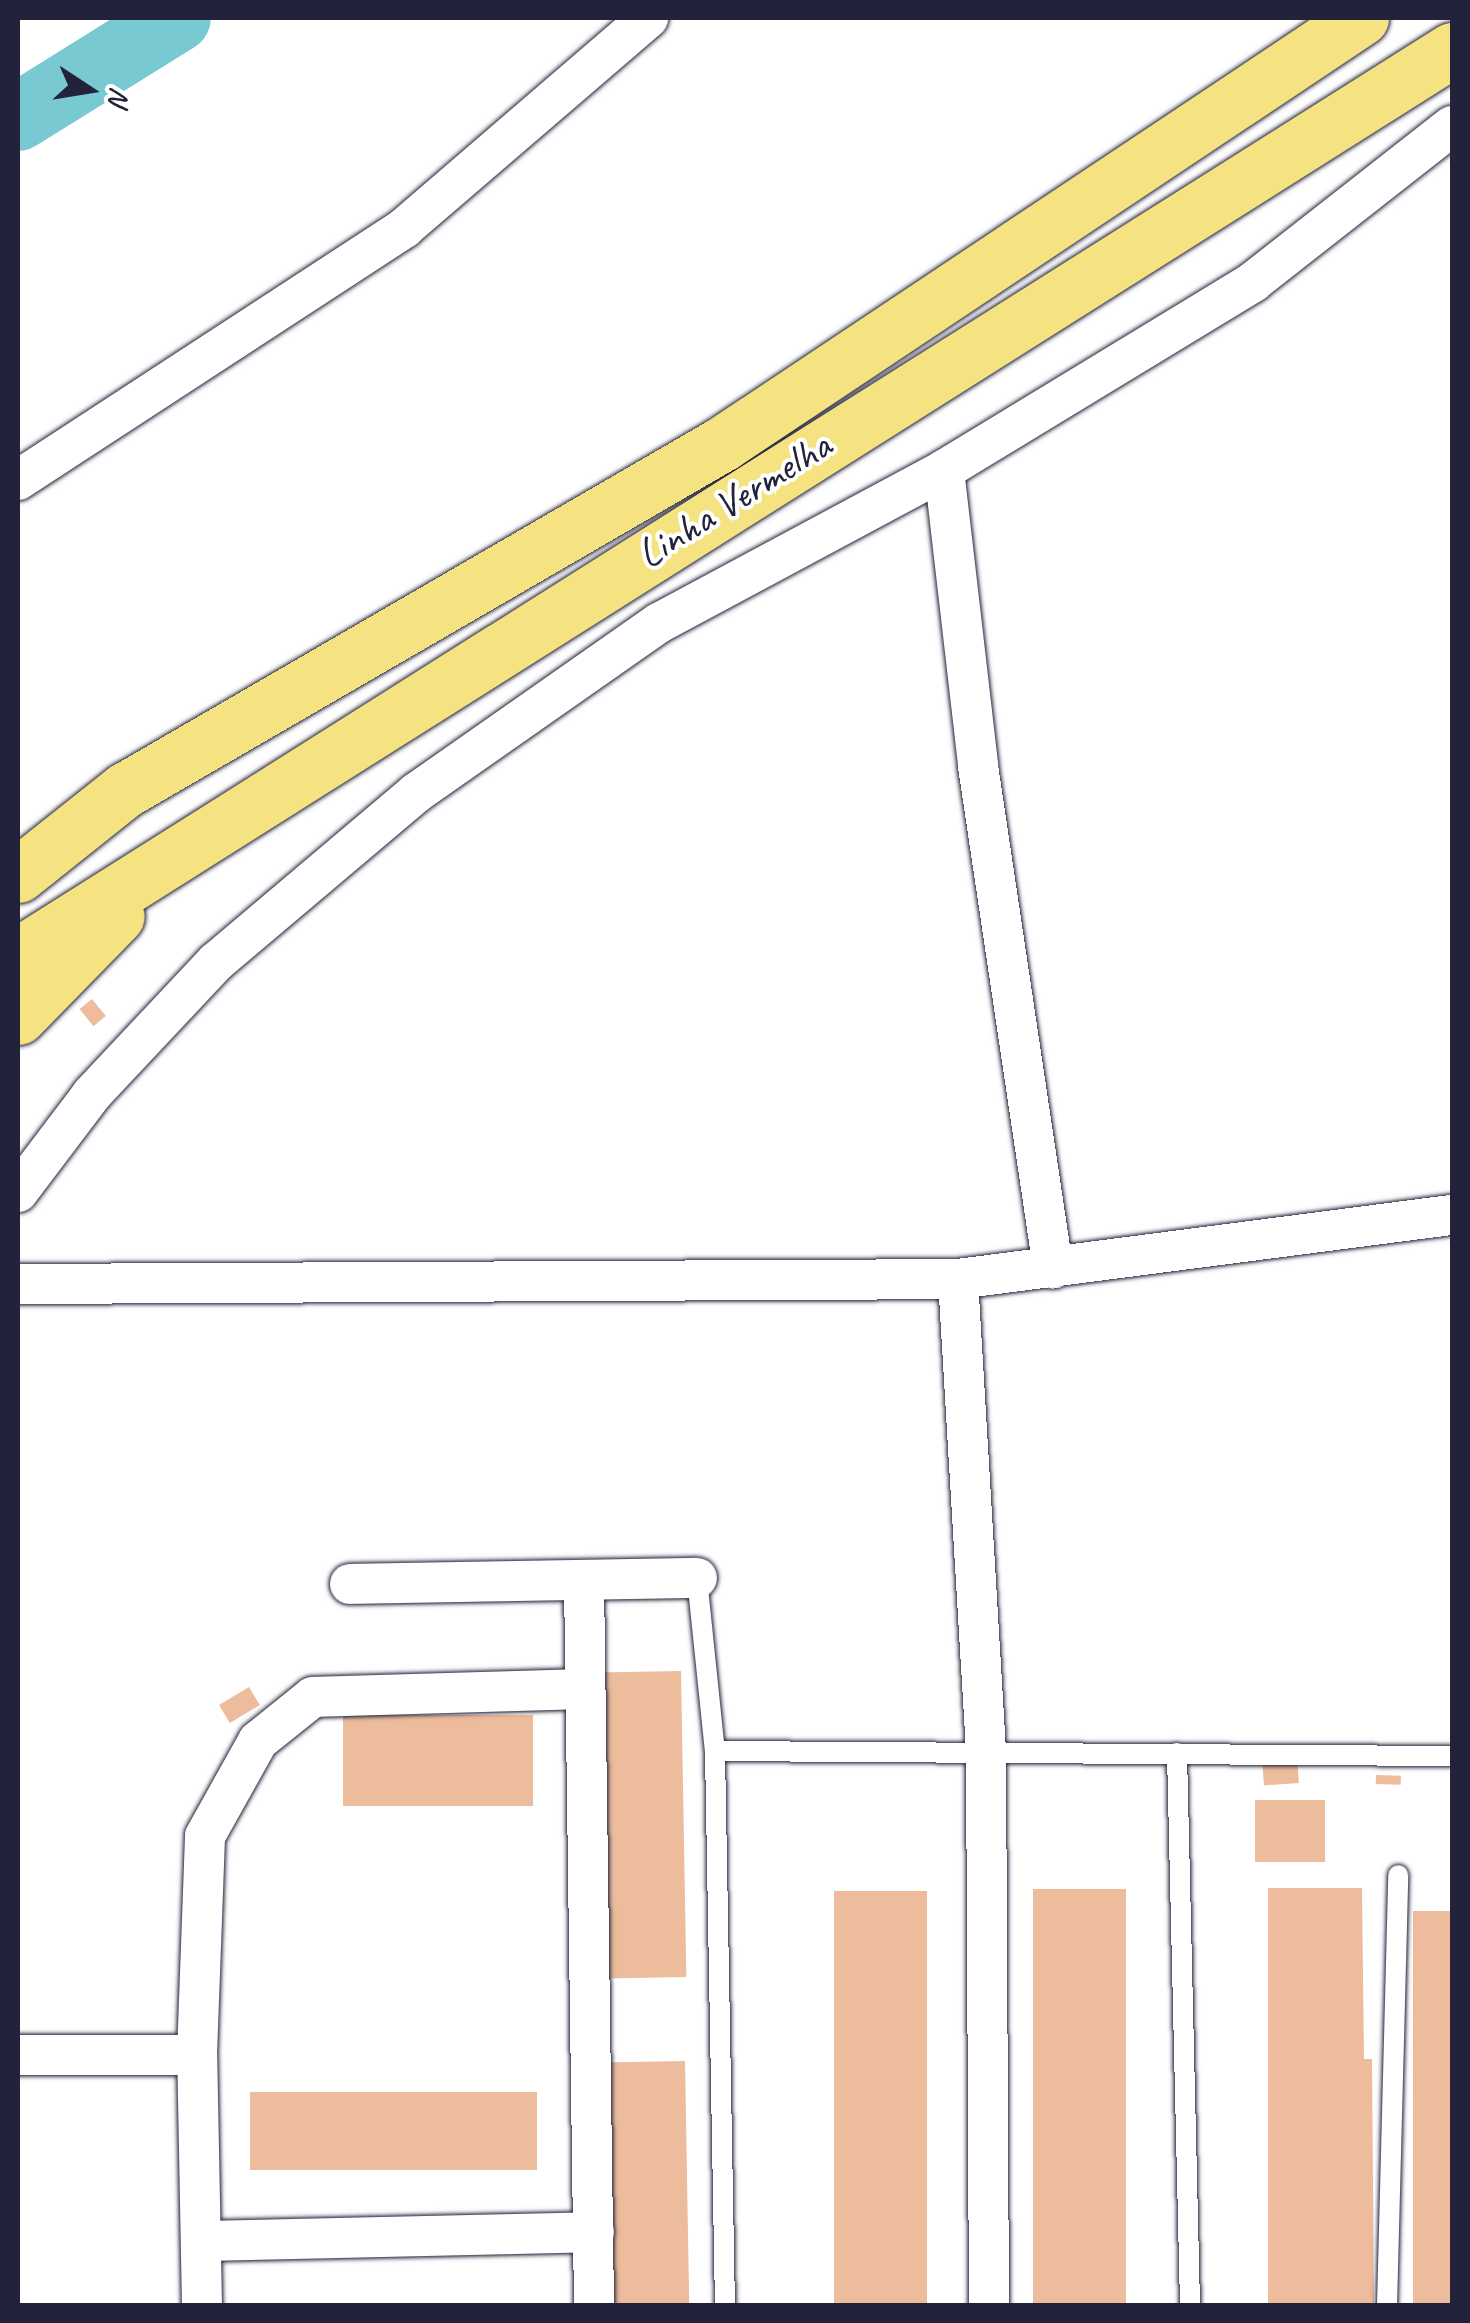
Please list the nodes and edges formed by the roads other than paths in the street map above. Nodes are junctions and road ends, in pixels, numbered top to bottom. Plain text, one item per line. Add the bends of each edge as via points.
1 (648, 18) edge
2 (1362, 18) edge
3 (1452, 50) edge
4 (1452, 126) edge
5 (944, 470) junction
6 (18, 480) edge
7 (125, 790) junction
8 (18, 842) edge
9 (186, 844) junction
10 (18, 875) edge
11 (18, 955) edge
12 (18, 1017) edge
13 (18, 1192) edge
14 (1452, 1215) edge
15 (1054, 1268) junction
16 (958, 1279) junction
17 (18, 1284) edge
18 (697, 1578) joint
19 (584, 1580) junction
20 (350, 1584) dead end
21 (582, 1689) junction
22 (714, 1751) junction
23 (1177, 1752) junction
24 (986, 1756) junction
25 (1452, 1756) edge
26 (1398, 1875) dead end
27 (18, 2055) edge
28 (197, 2055) junction
29 (594, 2232) junction
30 (202, 2241) junction
31 (202, 2306) edge
32 (594, 2306) edge
33 (725, 2306) edge
34 (989, 2306) edge
35 (1190, 2306) edge
36 (1387, 2306) edge

1 - 6 street via 404,228
2 - 7 highway, Linha Vermelha via 722,444
3 - 9 highway, Linha Vermelha
4 - 5 street via 1254,282
5 - 13 street via 660,623 416,793 216,962 92,1094
5 - 15 street via 978,766
7 - 8 highway
7 - 10 highway, Linha Vermelha
9 - 11 highway, Linha Vermelha
9 - 12 highway
14 - 15 street
15 - 16 street
16 - 17 street
16 - 24 street
18 - 19 street
18 - 22 lane
19 - 20 street
19 - 21 street
21 - 28 street via 313,1697 258,1741 205,1836
21 - 29 street
22 - 24 lane
22 - 33 lane
23 - 24 lane
23 - 25 lane
23 - 35 lane
24 - 34 street
26 - 36 lane
27 - 28 street
28 - 30 street
29 - 30 street
29 - 32 street
30 - 31 street

